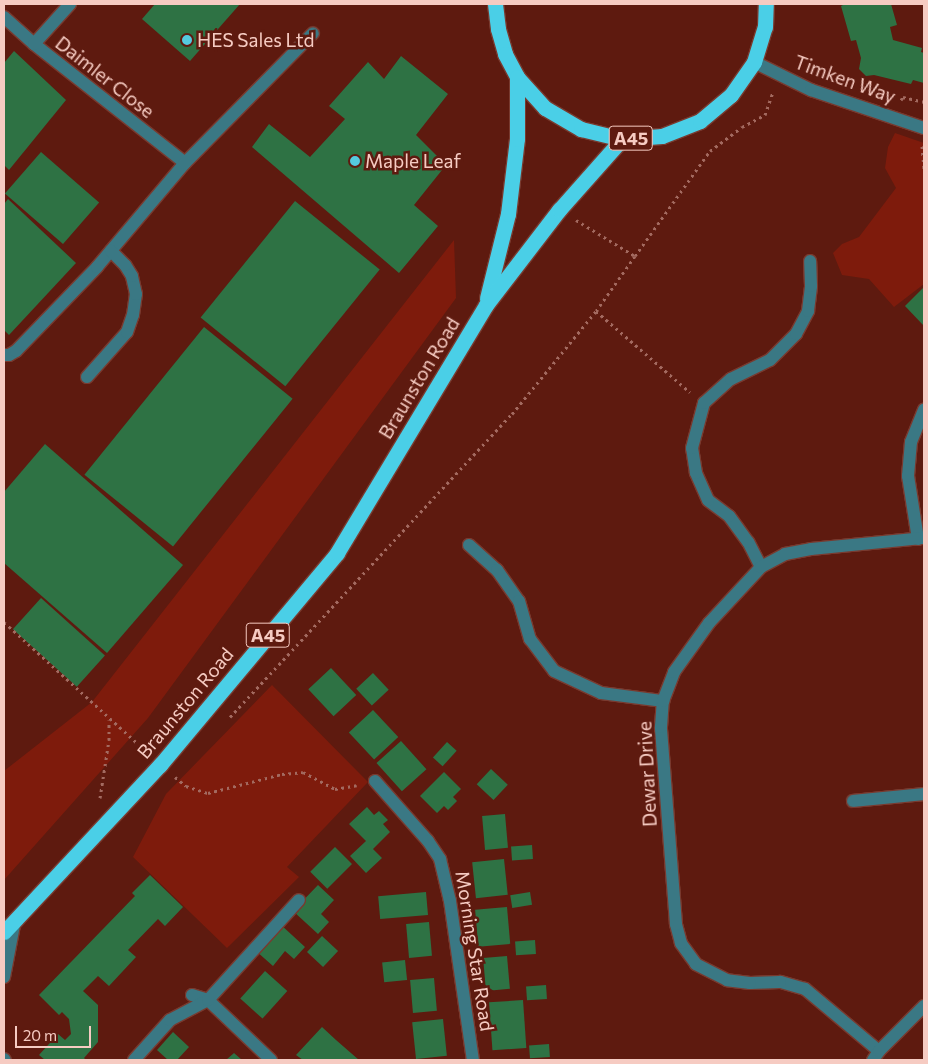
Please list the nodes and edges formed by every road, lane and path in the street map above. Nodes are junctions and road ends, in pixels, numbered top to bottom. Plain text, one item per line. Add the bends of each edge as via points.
1 (70, 4) edge
2 (495, 4) edge
3 (766, 4) edge
4 (4, 17) edge
5 (313, 33) dead end
6 (34, 44) junction
7 (754, 62) junction
8 (779, 74) junction
9 (517, 77) junction
10 (924, 128) edge
11 (622, 139) junction
12 (185, 163) junction
13 (559, 210) junction
14 (111, 250) junction
15 (635, 256) junction
16 (810, 261) dead end
17 (486, 305) junction
18 (596, 311) junction
19 (4, 355) edge
20 (87, 377) dead end
21 (704, 404) junction
22 (924, 409) edge
23 (921, 538) edge
24 (469, 545) dead end
25 (761, 567) junction
26 (4, 622) edge
27 (663, 701) junction
28 (228, 719) dead end
29 (109, 720) junction
30 (160, 765) junction
31 (181, 769) dead end
32 (375, 781) joint
33 (924, 794) edge
34 (100, 801) dead end
35 (853, 801) dead end
36 (298, 900) dead end
37 (15, 920) junction
38 (4, 932) edge
39 (4, 978) edge
40 (192, 995) dead end
41 (208, 1000) junction
42 (924, 1006) edge
43 (876, 1055) edge
44 (134, 1060) edge
45 (271, 1060) edge
46 (473, 1060) edge

1 - 6 street
2 - 9 highway, A45 via 505,54
3 - 7 highway, A45 via 765,27
4 - 6 street, Daimler Close
5 - 12 street
6 - 12 street, Daimler Close
7 - 8 street, Timken Way
7 - 11 highway, A45 via 731,95 700,121 662,136
8 - 10 street, Timken Way via 811,90
8 - 15 path via 765,115 742,127 710,151
9 - 11 highway, A45 via 545,108 580,130
9 - 17 highway, Braunston Road / A45 via 518,139 508,214
11 - 13 highway, Braunston Road / A45
12 - 14 street
13 - 15 path
13 - 17 highway, Braunston Road / A45
14 - 19 street via 16,351
14 - 20 street via 132,276 136,294 134,315 126,332
15 - 18 path
16 - 21 street via 808,311 796,334 770,360 731,379
17 - 30 highway, Braunston Road / A45 via 337,553
18 - 21 path
18 - 28 path via 506,421
21 - 25 street via 692,448 696,473 708,500 729,516
22 - 23 street via 911,442 908,476
23 - 25 street, Dewar Drive via 811,548 785,554
24 - 27 street via 497,570 518,601 530,639 554,671 602,693
25 - 27 street, Dewar Drive via 709,623 674,672
26 - 29 path
27 - 43 street, Dewar Drive via 661,727 676,924 681,942 696,964 727,980 780,982 805,989
29 - 30 path
29 - 34 path
30 - 37 highway, Braunston Road / A45
31 - 32 path via 174,776 186,786 208,793 302,772 335,788
32 - 46 street, Morning Star Road via 440,859 450,901
33 - 35 street
36 - 41 street
37 - 38 highway, Braunston Road / A45
37 - 39 street
40 - 41 street
41 - 44 street via 170,1020
41 - 45 street
42 - 43 street

